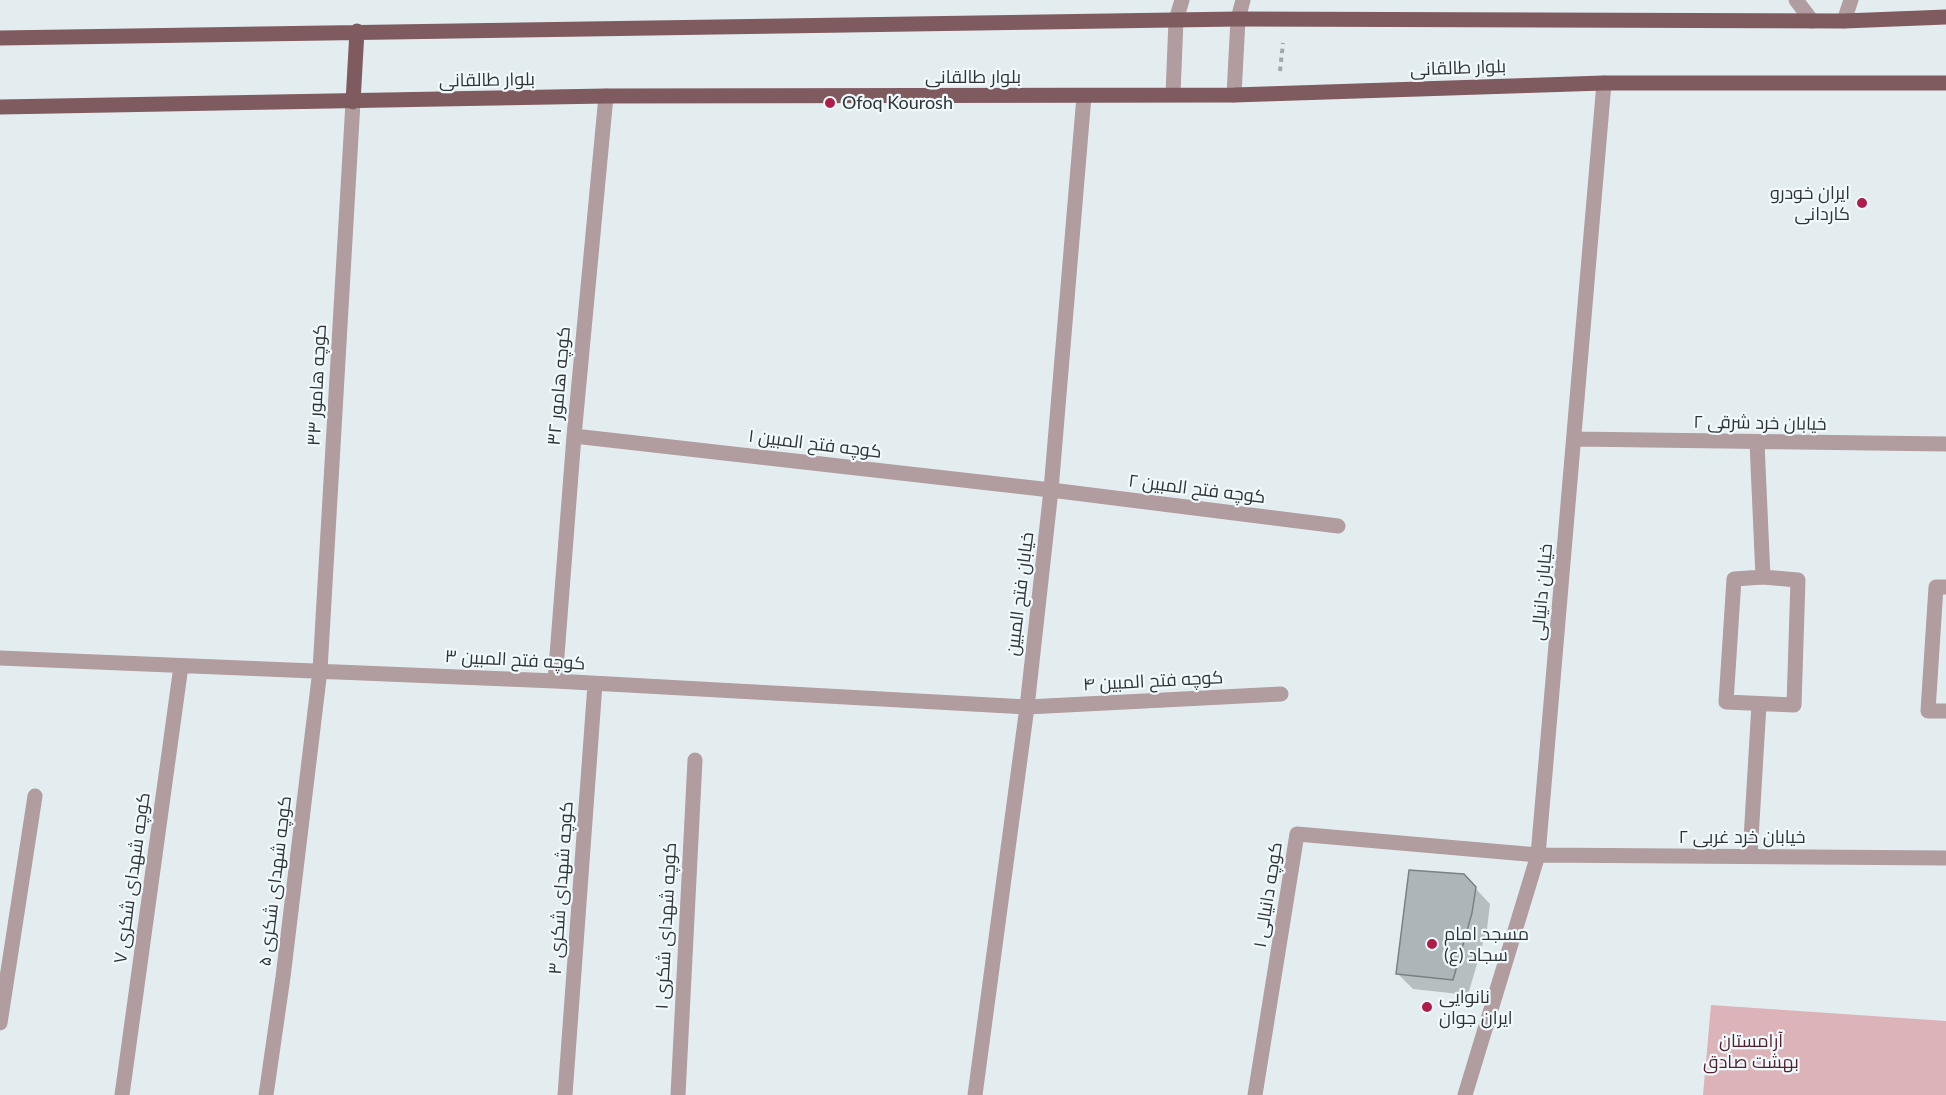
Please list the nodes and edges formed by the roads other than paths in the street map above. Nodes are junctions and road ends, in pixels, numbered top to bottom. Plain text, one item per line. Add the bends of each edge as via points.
1 (1182, 0) edge
2 (1243, 0) edge
3 (1796, 0) edge
4 (1851, 0) edge
5 (1946, 17) edge
6 (1238, 19) junction
7 (1176, 20) junction
8 (1812, 21) junction
9 (1844, 21) junction
10 (357, 31) junction
11 (0, 38) edge
12 (1946, 82) edge
13 (1604, 83) junction
14 (1173, 94) junction
15 (1234, 95) junction
16 (606, 96) junction
17 (1084, 96) junction
18 (353, 102) junction
19 (0, 107) edge
20 (574, 436) junction
21 (1574, 439) junction
22 (1757, 443) junction
23 (1946, 444) edge
24 (1052, 490) junction
25 (1338, 526) dead end
26 (1763, 577) junction
27 (1946, 587) edge
28 (0, 658) edge
29 (181, 666) junction
30 (320, 670) junction
31 (555, 681) junction
32 (595, 684) junction
33 (1281, 694) dead end
34 (1759, 704) junction
35 (1027, 707) junction
36 (1946, 711) edge
37 (695, 760) dead end
38 (35, 796) dead end
39 (1539, 855) junction
40 (1750, 856) junction
41 (1946, 858) edge
42 (0, 1023) edge
43 (122, 1095) edge
44 (266, 1095) edge
45 (565, 1095) edge
46 (678, 1095) edge
47 (975, 1095) edge
48 (1255, 1095) edge
49 (1465, 1095) edge

1 - 7 street
2 - 6 street
3 - 8 street
4 - 9 street
5 - 9 main road
6 - 7 main road
6 - 8 main road
6 - 15 street
7 - 10 main road
7 - 14 street
8 - 9 main road
10 - 11 main road
10 - 18 main road
12 - 13 main road, بلوار طالقانی
13 - 15 main road, بلوار طالقانی
13 - 21 street, خیابان دانیالی
14 - 15 main road, بلوار طالقانی
14 - 17 main road, بلوار طالقانی
16 - 17 main road, بلوار طالقانی
16 - 18 main road, بلوار طالقانی
16 - 20 street, کوچه هامور ۳۲
17 - 24 street, خیابان فتح المبین
18 - 19 main road, بلوار طالقانی
18 - 30 street, کوچه هامور ۳۳
20 - 24 street, کوچه فتح المبین ۱
20 - 31 street, کوچه هامور ۳۲
21 - 22 street, خیابان خرد شرقی ۲
21 - 39 street, خیابان دانیالی
22 - 23 street, خیابان خرد شرقی ۲
22 - 26 street
24 - 25 street, کوچه فتح المبین ۲
24 - 35 street, خیابان فتح المبین
26 - 34 street via 1734,579 1726,702
26 - 34 street via 1798,580 1794,705
27 - 36 street via 1936,587 1928,711
28 - 29 street, کوچه فتح المبین ۳
29 - 30 street, کوچه فتح المبین ۳
29 - 43 street, کوچه شهدای شکری ۷
30 - 31 street, کوچه فتح المبین ۳
30 - 44 street, کوچه شهدای شکری ۵
31 - 32 street, کوچه فتح المبین ۳
32 - 35 street, کوچه فتح المبین ۳
32 - 45 street, کوچه شهدای شکری ۳
33 - 35 street, کوچه فتح المبین ۴
34 - 40 street
35 - 47 street, خیابان فتح المبین
37 - 46 street, کوچه شهدای شکری ۱
38 - 42 street
39 - 40 street, خیابان خرد غربی ۲
39 - 48 street, کوچه دانیالی ۱ via 1297,834
39 - 49 street, خیابان دانیالی
40 - 41 street, خیابان خرد غربی ۲

